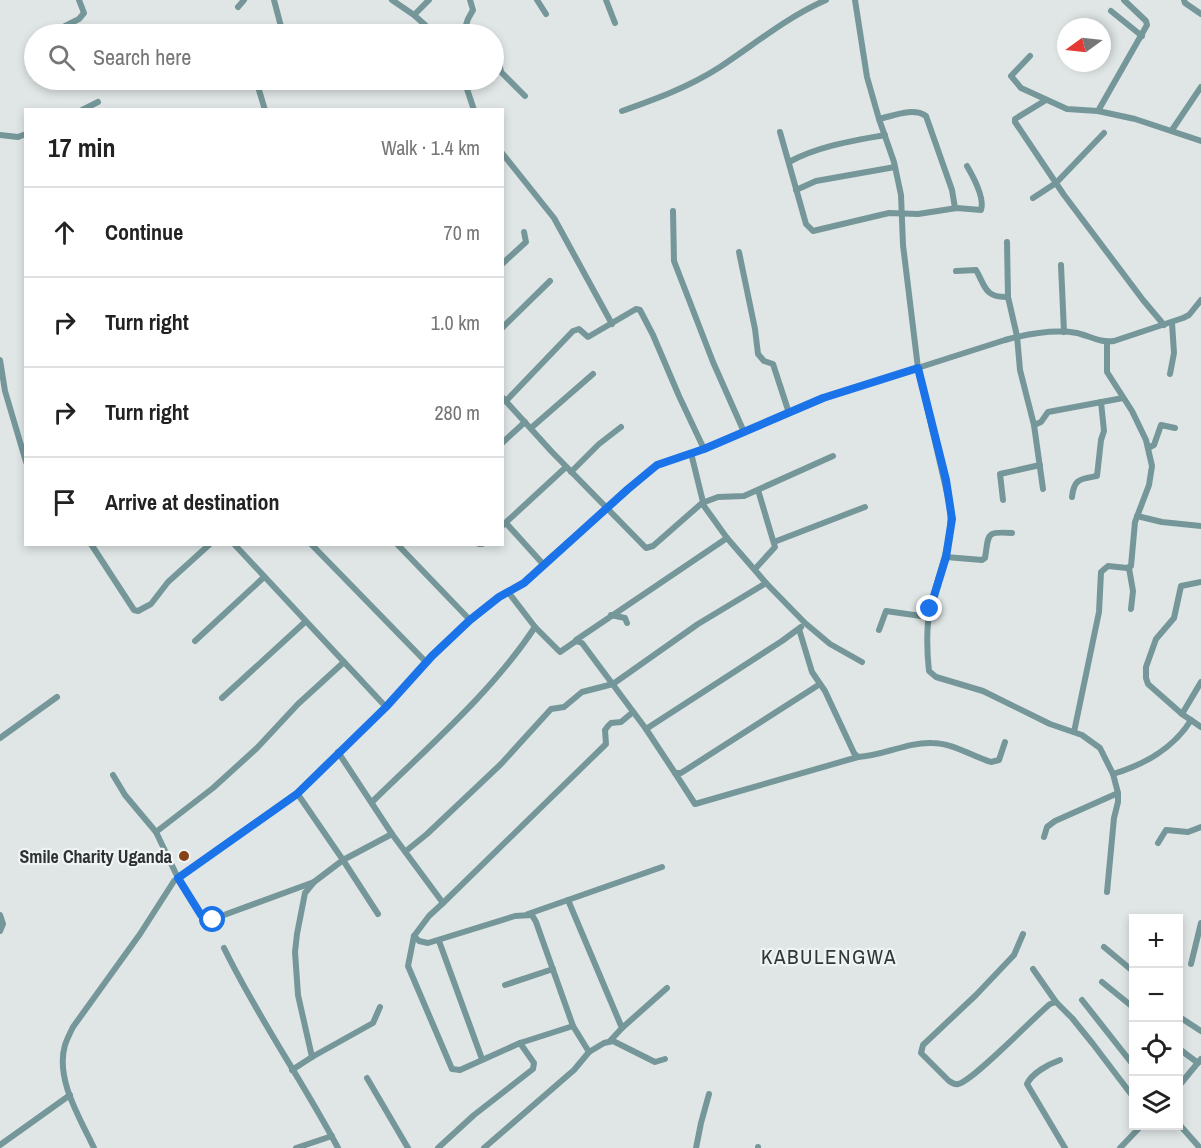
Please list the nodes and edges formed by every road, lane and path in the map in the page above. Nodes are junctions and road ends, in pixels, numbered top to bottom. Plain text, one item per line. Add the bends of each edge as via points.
1 (79, 0) edge
2 (244, 0) edge
3 (274, 0) edge
4 (392, 0) edge
5 (429, 0) edge
6 (470, 0) edge
7 (537, 0) edge
8 (606, 0) edge
9 (826, 0) edge
10 (855, 0) edge
11 (1124, 0) edge
12 (1184, 0) edge
13 (238, 7) dead end
14 (1111, 11) dead end
15 (546, 14) dead end
16 (1201, 14) edge
17 (414, 15) junction
18 (615, 23) dead end
19 (69, 24) edge
20 (280, 24) edge
21 (424, 24) edge
22 (466, 24) edge
23 (1142, 36) junction
24 (1030, 56) dead end
25 (504, 75) edge
26 (1201, 87) edge
27 (259, 90) edge
28 (467, 90) edge
29 (525, 96) dead end
30 (1046, 100) junction
31 (98, 102) dead end
32 (86, 108) edge
33 (264, 108) edge
34 (473, 108) edge
35 (622, 111) dead end
36 (1098, 111) junction
37 (879, 119) junction
38 (1172, 130) junction
39 (780, 132) dead end
40 (1104, 133) dead end
41 (0, 135) edge
42 (24, 135) edge
43 (885, 135) junction
44 (1201, 141) edge
45 (504, 156) edge
46 (789, 162) junction
47 (967, 166) dead end
48 (895, 167) junction
49 (1056, 183) junction
50 (796, 190) junction
51 (1033, 198) dead end
52 (955, 208) junction
53 (673, 211) dead end
54 (902, 214) junction
55 (524, 232) dead end
56 (1007, 242) dead end
57 (739, 252) dead end
58 (504, 262) edge
59 (1061, 265) dead end
60 (956, 271) dead end
61 (550, 281) dead end
62 (1008, 297) junction
63 (1201, 300) edge
64 (1172, 323) junction
65 (612, 324) junction
66 (1164, 325) junction
67 (504, 326) edge
68 (1064, 332) junction
69 (1017, 336) junction
70 (1107, 342) junction
71 (0, 360) edge
72 (918, 368) junction
73 (593, 374) dead end
74 (1170, 374) dead end
75 (2, 392) edge
76 (1123, 398) junction
77 (504, 399) edge
78 (1101, 402) junction
79 (789, 413) junction
80 (525, 422) junction
81 (1034, 425) junction
82 (621, 427) dead end
83 (531, 428) junction
84 (1175, 428) dead end
85 (744, 432) junction
86 (24, 437) edge
87 (18, 440) junction
88 (504, 441) edge
89 (1148, 448) junction
90 (704, 449) junction
91 (692, 453) junction
92 (24, 456) edge
93 (833, 456) dead end
94 (1040, 465) junction
95 (566, 466) junction
96 (571, 472) junction
97 (1043, 489) dead end
98 (758, 490) junction
99 (1072, 497) dead end
100 (1003, 500) dead end
101 (702, 502) junction
102 (865, 507) dead end
103 (606, 508) junction
104 (1137, 516) junction
105 (504, 524) edge
106 (1201, 526) edge
107 (1012, 533) dead end
108 (727, 538) junction
109 (774, 542) junction
110 (92, 546) edge
111 (208, 546) edge
112 (236, 546) edge
113 (313, 546) edge
114 (399, 546) edge
115 (946, 557) junction
116 (543, 564) junction
117 (1129, 568) junction
118 (754, 569) junction
119 (263, 578) junction
120 (1201, 582) edge
121 (766, 583) junction
122 (509, 593) junction
123 (1131, 609) dead end
124 (611, 615) junction
125 (928, 617) junction
126 (470, 620) junction
127 (305, 622) junction
128 (627, 623) dead end
129 (805, 623) junction
130 (535, 627) junction
131 (799, 629) junction
132 (879, 630) dead end
133 (195, 641) dead end
134 (576, 641) junction
135 (344, 662) junction
136 (426, 662) junction
137 (862, 662) dead end
138 (1201, 682) edge
139 (613, 684) junction
140 (820, 684) junction
141 (57, 697) dead end
142 (222, 698) dead end
143 (386, 707) junction
144 (633, 712) junction
145 (1182, 714) junction
146 (1191, 720) junction
147 (1201, 727) edge
148 (646, 729) junction
149 (1074, 732) junction
150 (0, 738) edge
151 (1005, 742) dead end
152 (338, 752) junction
153 (860, 757) junction
154 (675, 773) junction
155 (1113, 774) junction
156 (113, 776) dead end
157 (1119, 793) junction
158 (297, 794) junction
159 (372, 802) junction
160 (1201, 827) edge
161 (156, 832) junction
162 (392, 834) junction
163 (1044, 837) dead end
164 (1158, 843) dead end
165 (406, 851) junction
166 (343, 860) junction
167 (662, 867) dead end
168 (178, 878) junction
169 (314, 882) junction
170 (1107, 892) dead end
171 (568, 900) junction
172 (443, 903) junction
173 (378, 914) dead end
174 (528, 914) junction
175 (0, 915) edge
176 (1201, 923) edge
177 (0, 931) edge
178 (1023, 934) dead end
179 (414, 936) junction
180 (439, 941) junction
181 (1104, 947) dead end
182 (224, 948) dead end
183 (1191, 964) dead end
184 (1129, 968) edge
185 (553, 969) junction
186 (1033, 969) dead end
187 (1102, 982) dead end
188 (505, 985) dead end
189 (667, 988) dead end
190 (1082, 1000) dead end
191 (1056, 1002) junction
192 (1129, 1004) edge
193 (380, 1007) dead end
194 (1183, 1019) edge
195 (573, 1026) junction
196 (622, 1029) junction
197 (1201, 1031) edge
198 (610, 1041) junction
199 (520, 1043) junction
200 (1183, 1051) edge
201 (589, 1052) junction
202 (312, 1057) junction
203 (482, 1059) junction
204 (665, 1059) dead end
205 (1060, 1060) dead end
206 (1129, 1060) edge
207 (1199, 1061) edge
208 (292, 1070) junction
209 (367, 1078) dead end
210 (1183, 1082) edge
211 (1129, 1092) edge
212 (710, 1094) dead end
213 (70, 1095) junction
214 (1183, 1128) edge
215 (1136, 1130) edge
216 (332, 1136) junction
217 (0, 1145) edge
218 (94, 1148) edge
219 (296, 1148) edge
220 (338, 1148) edge
221 (408, 1148) edge
222 (438, 1148) edge
223 (484, 1148) edge
224 (696, 1148) edge
225 (1065, 1148) edge
226 (1120, 1148) edge
227 (1200, 1148) edge

1 - 19 street via 84,13
2 - 13 street
3 - 20 street
4 - 17 street
5 - 17 street
6 - 22 street via 473,10
7 - 15 street
8 - 18 street
9 - 35 street via 794,16 695,81
10 - 37 street via 867,77
11 - 23 street via 1146,21
12 - 16 street
14 - 23 street
17 - 21 street
23 - 36 street
24 - 30 street via 1011,76 1021,88
25 - 29 street
26 - 38 street
27 - 33 street
28 - 34 street
30 - 36 street via 1067,109
30 - 49 street via 1015,121
31 - 32 street
36 - 38 street
37 - 43 street
37 - 52 street via 914,112 926,116
38 - 44 street
39 - 46 street
40 - 49 street
41 - 42 street
43 - 46 street via 830,146
43 - 48 street
45 - 65 street via 554,218
46 - 50 street
47 - 52 street via 982,209
48 - 50 street via 816,181
48 - 54 street
49 - 51 street
49 - 66 street
50 - 54 street via 806,224 813,231 889,213
52 - 54 street
53 - 85 street via 674,261
54 - 72 street
55 - 58 street via 526,242
56 - 62 street
57 - 79 street via 758,354 773,364
59 - 68 street
60 - 62 street via 976,270 987,291 997,297
61 - 67 street
62 - 69 street
63 - 64 street via 1189,315
64 - 66 street
64 - 74 street via 1174,364
65 - 77 street via 588,337 579,329 573,331
65 - 90 street via 636,309 641,311
66 - 70 street
68 - 69 street
68 - 70 street
69 - 72 street
69 - 81 street via 1020,370
70 - 76 street via 1107,372
71 - 75 street
72 - 79 street
72 - 115 street via 952,519
73 - 83 street
75 - 87 street
76 - 78 street
76 - 89 street
77 - 80 street
78 - 81 street via 1048,412
78 - 99 street via 1104,431 1097,476 1077,481
79 - 85 street
80 - 83 street
80 - 88 street
81 - 94 street
82 - 96 street
83 - 95 street
84 - 89 street via 1161,425 1154,446
85 - 90 street
86 - 87 street
87 - 92 street
89 - 104 street via 1152,466
90 - 91 street
91 - 101 street
91 - 103 street via 652,468
93 - 98 street
94 - 97 street
94 - 100 street via 1000,474
95 - 96 street
95 - 105 street
96 - 103 street
98 - 101 street
98 - 109 street
101 - 103 street via 646,548
101 - 108 street
102 - 109 street
103 - 116 street
104 - 106 street
104 - 117 street
105 - 116 street
107 - 115 street via 988,535 982,560
108 - 118 street
108 - 124 street
109 - 118 street via 774,549
110 - 111 street via 138,611 151,604 168,582
112 - 119 street
113 - 136 street
114 - 126 street
115 - 125 street
116 - 122 street
117 - 123 street
117 - 149 street via 1108,566 1101,572 1099,612
118 - 121 street
119 - 127 street
119 - 133 street
120 - 145 street via 1181,586 1174,618 1156,639 1145,673 1148,684
121 - 129 street
121 - 139 street via 698,624
122 - 126 street
122 - 130 street
124 - 128 street via 625,618
124 - 134 street
125 - 132 street via 886,611
125 - 149 street via 932,675 983,691
126 - 136 street
127 - 135 street
127 - 142 street
129 - 131 street
129 - 137 street via 830,644
130 - 134 street via 560,652
130 - 159 street via 458,718
131 - 140 street via 812,672
131 - 148 street
134 - 139 street via 582,643
135 - 143 street
135 - 161 street via 213,788
136 - 143 street
138 - 145 street
139 - 144 street
139 - 165 street via 582,692 564,707 551,709 501,764
140 - 153 street via 854,753
140 - 154 street via 681,773
141 - 150 street
143 - 152 street
144 - 148 street
144 - 172 street via 608,726 605,745
145 - 146 street
146 - 147 street
146 - 155 street via 1184,731 1153,756
148 - 154 street
149 - 155 street via 1100,748
151 - 153 street via 999,760 991,762 933,743
152 - 158 street
152 - 159 street
153 - 154 street via 695,804
155 - 157 street
156 - 161 street
157 - 163 street via 1055,821 1047,827
157 - 170 street
158 - 166 street
158 - 168 street
159 - 162 street
160 - 164 street via 1188,832 1166,830
161 - 168 street
162 - 165 street
162 - 166 street
165 - 172 street
166 - 169 street
166 - 173 street
167 - 171 street
168 - 169 street via 201,915 210,920
168 - 213 street via 73,1027 63,1055
169 - 202 street via 305,893 295,952 299,1000
171 - 174 street
171 - 196 street
172 - 179 street
174 - 180 street
174 - 185 street via 536,922
175 - 177 street
176 - 183 street
178 - 191 street via 1014,955 923,1045 921,1053 949,1081 961,1083 981,1069 1044,1008
179 - 180 street via 423,943
179 - 203 street via 408,966 450,1066 456,1070
180 - 203 street
181 - 184 street
182 - 208 street
185 - 188 street
185 - 195 street
186 - 191 street
187 - 192 street
189 - 196 street
190 - 206 street
191 - 211 street
193 - 202 street via 373,1023
194 - 197 street
195 - 199 street
195 - 201 street
196 - 198 street
198 - 201 street
198 - 204 street via 655,1062
199 - 203 street
199 - 222 street via 534,1063 533,1069
200 - 207 street
201 - 223 street via 573,1071
202 - 208 street
205 - 225 street via 1027,1084
207 - 210 street
208 - 216 street
209 - 221 street
212 - 224 street
213 - 217 street
213 - 218 street
214 - 227 street
215 - 226 street
216 - 219 street
216 - 220 street

